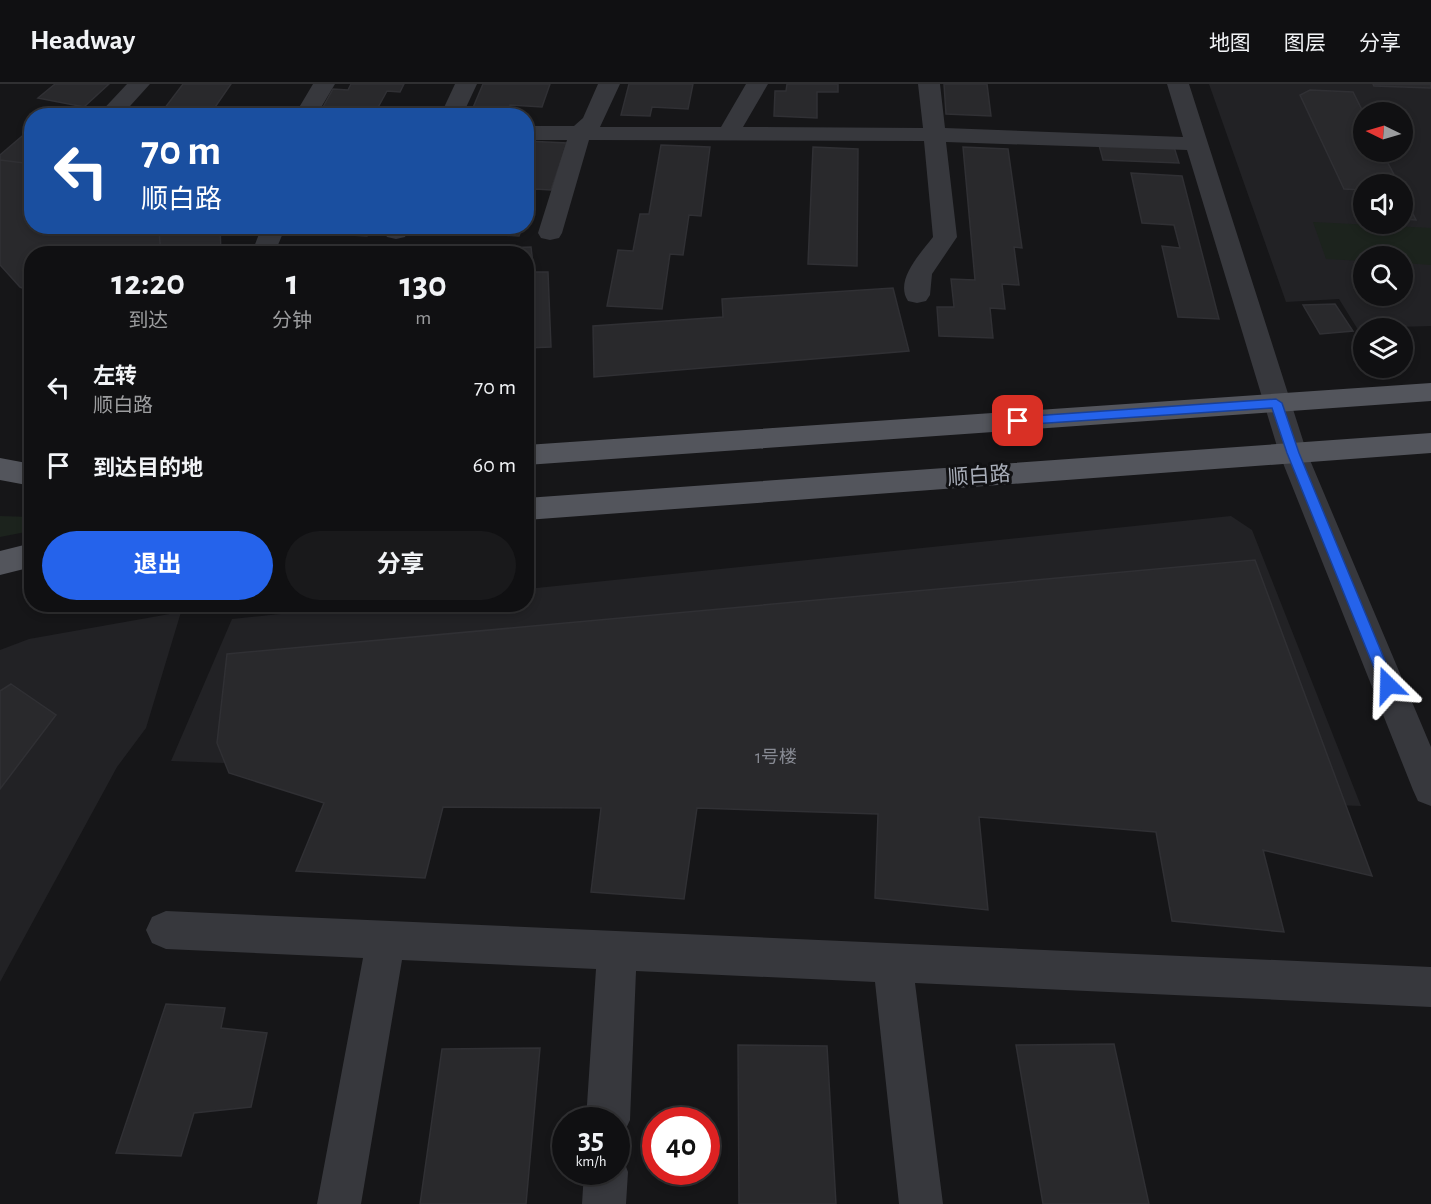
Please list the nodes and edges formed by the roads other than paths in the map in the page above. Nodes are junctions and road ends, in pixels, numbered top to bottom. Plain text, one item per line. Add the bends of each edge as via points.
1 (139, 84) edge
2 (324, 84) edge
3 (466, 84) edge
4 (609, 84) edge
5 (757, 84) edge
6 (928, 84) edge
7 (1178, 84) edge
8 (116, 108) edge
9 (310, 108) edge
10 (455, 108) edge
11 (729, 132) junction
12 (534, 133) edge
13 (580, 133) junction
14 (934, 134) junction
15 (1196, 144) junction
16 (550, 233) dead end
17 (917, 295) dead end
18 (1431, 392) edge
19 (1276, 403) junction
20 (1431, 442) edge
21 (1293, 453) junction
22 (534, 454) edge
23 (0, 469) edge
24 (24, 474) edge
25 (534, 508) edge
26 (24, 557) edge
27 (0, 563) edge
28 (1431, 790) edge
29 (166, 930) dead end
30 (386, 940) junction
31 (617, 950) junction
32 (893, 963) junction
33 (1431, 987) edge
34 (609, 1107) edge
35 (605, 1185) edge
36 (339, 1204) edge
37 (604, 1204) edge
38 (921, 1204) edge

1 - 8 street
2 - 9 street
3 - 10 street
4 - 13 street via 593,121
5 - 11 street
6 - 14 street
7 - 15 street
11 - 13 street
11 - 14 street
12 - 13 street
13 - 16 street
14 - 15 street
14 - 17 street via 945,237 919,274
15 - 19 street
18 - 19 main road
19 - 21 street
19 - 22 main road
20 - 21 main road, 顺白路
21 - 25 main road, 顺白路
21 - 28 street
23 - 24 main road
26 - 27 main road
29 - 30 street
30 - 31 street
30 - 36 street
31 - 32 street
31 - 34 street
32 - 33 street
32 - 38 street
35 - 37 street

